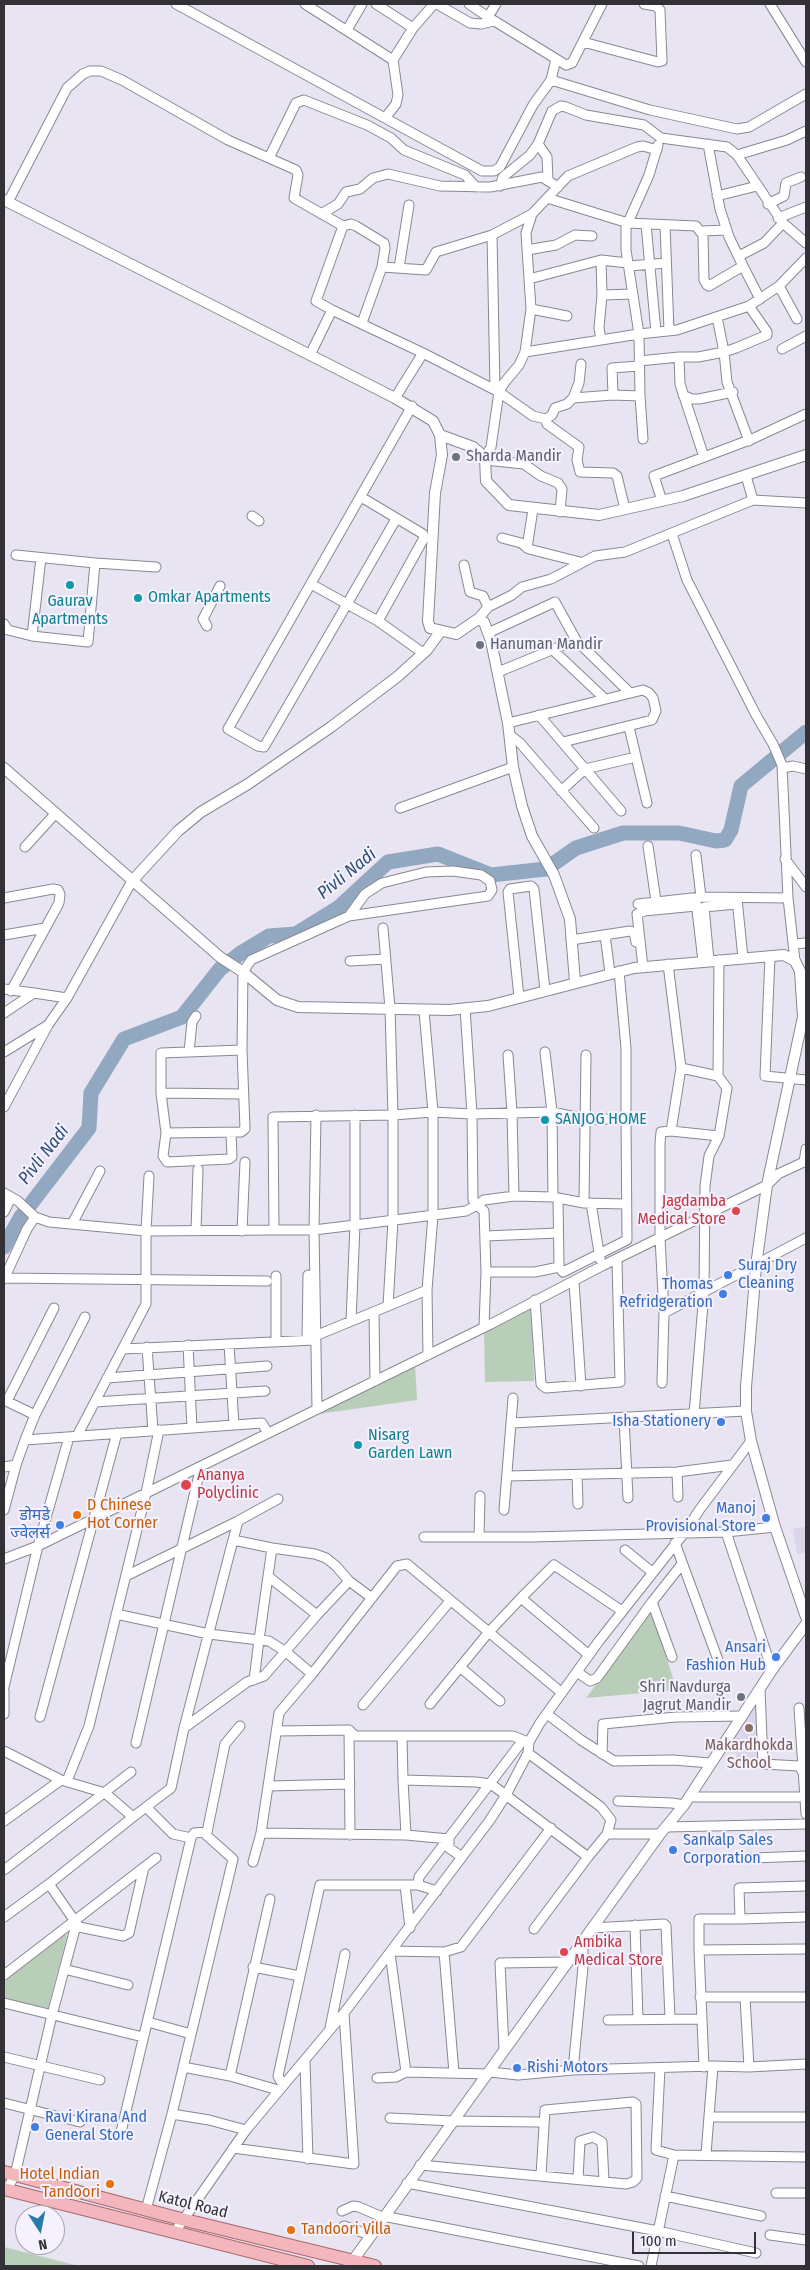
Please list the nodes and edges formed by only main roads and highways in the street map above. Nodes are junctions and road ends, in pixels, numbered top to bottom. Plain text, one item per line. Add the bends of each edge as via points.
1 (9, 2174) edge
2 (5, 2189) edge
3 (350, 2264) edge
4 (308, 2266) edge
5 (375, 2266) edge

1 - 3 main road, Katol Road
2 - 4 main road, Katol Road
3 - 5 main road, Katol Road

